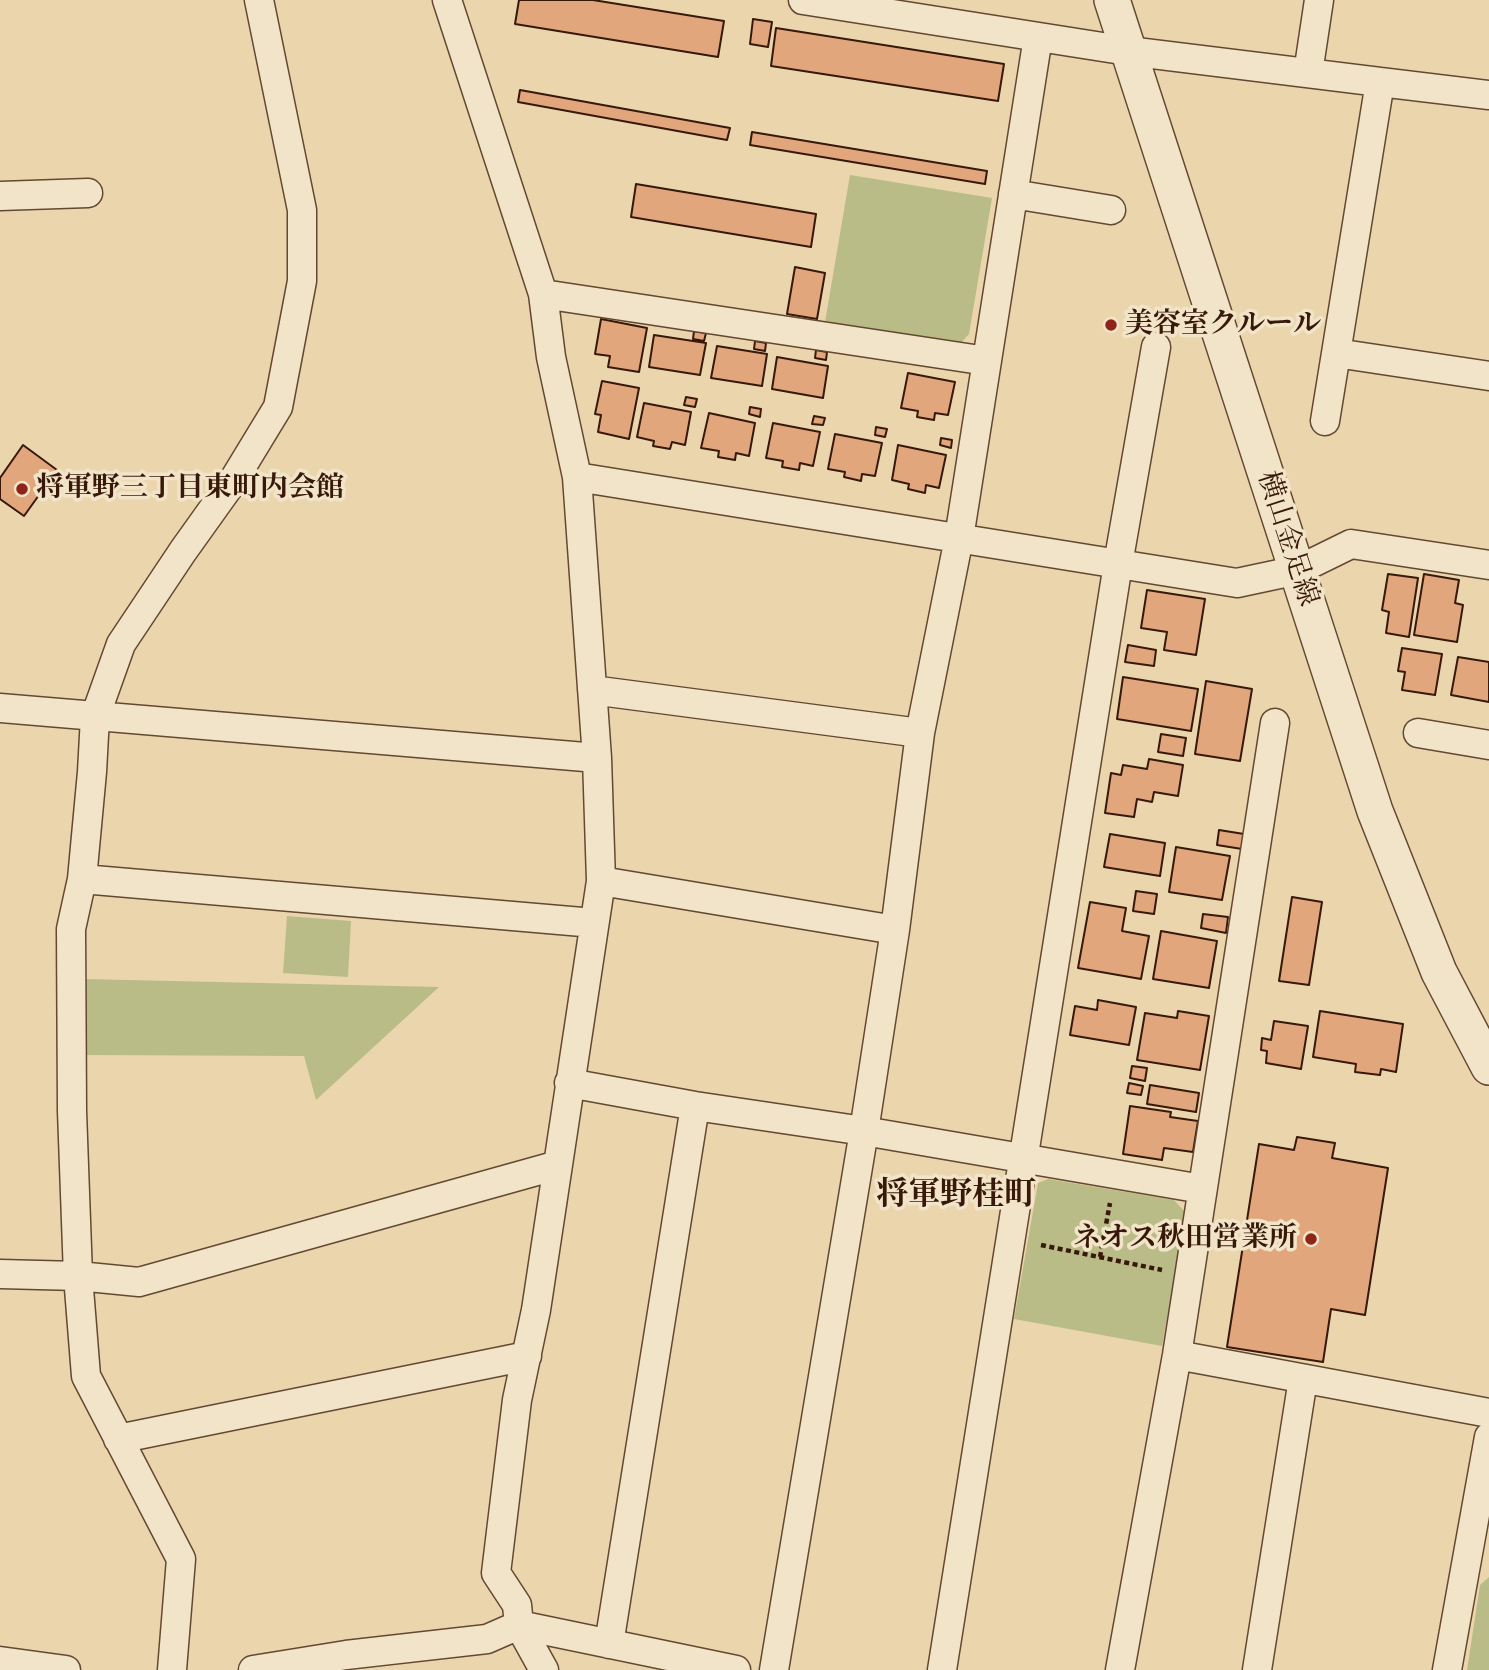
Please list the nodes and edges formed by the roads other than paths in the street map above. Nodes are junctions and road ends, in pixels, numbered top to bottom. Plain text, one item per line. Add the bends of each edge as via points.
1 (259, 0) edge
2 (447, 0) edge
3 (803, 0) edge
4 (1112, 0) edge
5 (1319, 0) edge
6 (1038, 37) junction
7 (1128, 51) junction
8 (1308, 73) junction
9 (1380, 82) junction
10 (1489, 95) edge
11 (88, 193) dead end
12 (1013, 194) junction
13 (0, 196) edge
14 (1111, 210) dead end
15 (542, 294) junction
16 (1156, 347) dead end
17 (1336, 353) junction
18 (987, 361) junction
19 (1489, 376) edge
20 (1325, 421) dead end
21 (576, 477) junction
22 (959, 538) junction
23 (1118, 564) junction
24 (1489, 565) edge
25 (1298, 570) junction
26 (592, 690) junction
27 (0, 708) edge
28 (95, 717) junction
29 (1275, 723) dead end
30 (920, 733) junction
31 (1418, 733) dead end
32 (1489, 745) edge
33 (597, 758) junction
34 (82, 879) junction
35 (601, 881) junction
36 (594, 923) junction
37 (895, 930) junction
38 (1489, 1067) edge
39 (569, 1083) junction
40 (695, 1106) junction
41 (864, 1131) junction
42 (1024, 1158) junction
43 (558, 1166) junction
44 (1202, 1189) junction
45 (0, 1274) edge
46 (78, 1276) junction
47 (1177, 1355) junction
48 (527, 1356) junction
49 (1303, 1379) junction
50 (1489, 1413) edge
51 (1489, 1437) edge
52 (118, 1439) junction
53 (519, 1625) junction
54 (609, 1644) junction
55 (0, 1661) edge
56 (66, 1670) edge
57 (172, 1670) edge
58 (253, 1670) edge
59 (544, 1670) edge
60 (736, 1670) edge
61 (774, 1670) edge
62 (942, 1670) edge
63 (1120, 1670) edge
64 (1256, 1670) edge
65 (1447, 1670) edge

1 - 28 street via 302,210 302,281 278,407 121,644
2 - 15 street
3 - 6 street
4 - 7 street, 横山金足線
5 - 8 street
6 - 7 street
6 - 12 street
7 - 8 street
7 - 25 street, 横山金足線
8 - 9 street
9 - 10 street
9 - 17 street
11 - 13 street
12 - 14 street
12 - 18 street
15 - 18 street
15 - 21 street
16 - 23 street
17 - 19 street
17 - 20 street
18 - 22 street
21 - 22 street
21 - 26 street
22 - 23 street
22 - 30 street
23 - 25 street via 1237,583
23 - 42 street
24 - 25 street via 1351,544
25 - 38 street, 横山金足線 via 1375,811 1439,972
26 - 30 street
26 - 33 street
27 - 28 street
28 - 33 street
28 - 34 street
29 - 44 street
30 - 37 street
31 - 32 street
33 - 35 street
34 - 36 street
34 - 46 street via 71,929
35 - 36 street
35 - 37 street
36 - 39 street
37 - 41 street
39 - 40 street
39 - 43 street
40 - 41 street
40 - 54 street
41 - 42 street
41 - 61 street
42 - 44 street
42 - 62 street
43 - 46 street via 139,1282
43 - 48 street
44 - 47 street
45 - 46 street
46 - 52 street via 86,1376
47 - 49 street
47 - 63 street
48 - 52 street
48 - 53 street via 517,1400 496,1573 517,1605
49 - 50 street
49 - 64 street
51 - 65 street
52 - 57 street via 181,1559
53 - 54 street
53 - 58 street via 487,1639
53 - 59 street
54 - 60 street
55 - 56 street

